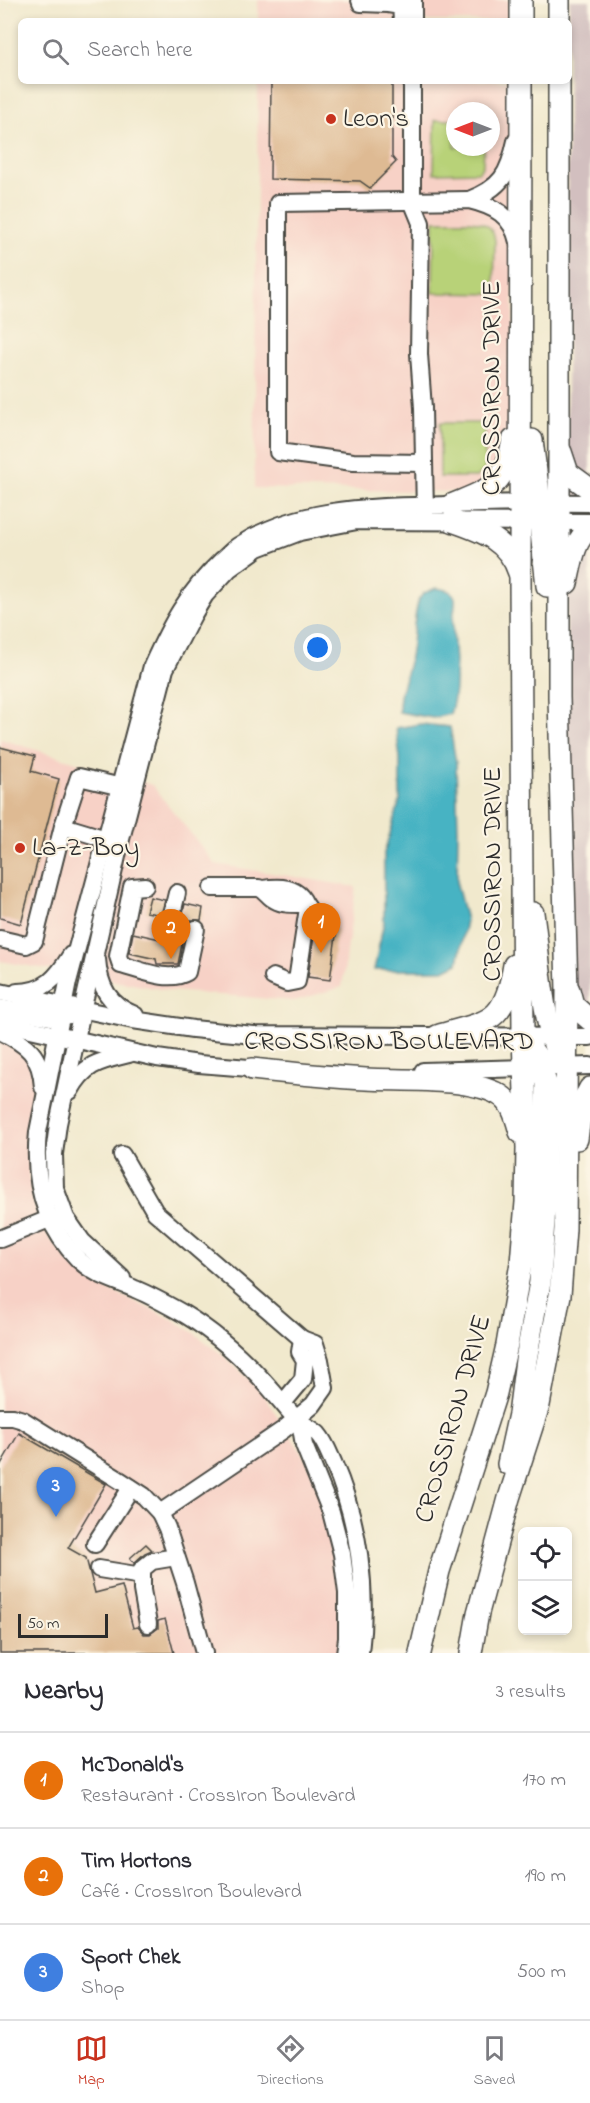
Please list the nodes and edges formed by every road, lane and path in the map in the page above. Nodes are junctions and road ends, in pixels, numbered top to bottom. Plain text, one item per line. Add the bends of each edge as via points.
1 (360, 0) edge
2 (413, 0) edge
3 (522, 0) edge
4 (402, 18) edge
5 (413, 18) edge
6 (522, 18) edge
7 (412, 84) edge
8 (522, 84) edge
9 (552, 84) edge
10 (559, 84) edge
11 (522, 114) junction
12 (560, 135) junction
13 (469, 200) junction
14 (412, 201) junction
15 (521, 260) junction
16 (521, 305) junction
17 (521, 398) junction
18 (559, 442) junction
19 (424, 464) junction
20 (590, 489) edge
21 (590, 503) edge
22 (540, 512) junction
23 (452, 513) junction
24 (425, 514) junction
25 (590, 522) edge
26 (590, 529) edge
27 (520, 578) junction
28 (559, 624) junction
29 (559, 679) junction
30 (127, 789) junction
31 (522, 820) junction
32 (63, 826) junction
33 (113, 841) junction
34 (145, 886) dead end
35 (213, 888) dead end
36 (177, 893) dead end
37 (522, 893) junction
38 (170, 922) dead end
39 (196, 929) dead end
40 (80, 938) junction
41 (0, 939) edge
42 (95, 947) junction
43 (567, 976) junction
44 (273, 977) dead end
45 (0, 997) edge
46 (82, 1011) junction
47 (63, 1012) junction
48 (590, 1020) edge
49 (0, 1023) edge
50 (161, 1024) junction
51 (0, 1031) edge
52 (437, 1036) junction
53 (58, 1037) junction
54 (523, 1037) junction
55 (559, 1037) junction
56 (590, 1037) edge
57 (76, 1041) junction
58 (134, 1053) junction
59 (590, 1066) edge
60 (566, 1068) junction
61 (252, 1069) junction
62 (533, 1069) junction
63 (590, 1088) edge
64 (44, 1106) junction
65 (62, 1108) junction
66 (122, 1155) dead end
67 (527, 1171) junction
68 (49, 1219) junction
69 (0, 1239) edge
70 (134, 1288) junction
71 (302, 1339) junction
72 (283, 1403) junction
73 (539, 1405) junction
74 (298, 1420) junction
75 (2, 1421) edge
76 (131, 1488) junction
77 (509, 1498) junction
78 (160, 1513) junction
79 (95, 1544) dead end
80 (176, 1557) junction
81 (99, 1569) dead end
82 (142, 1576) junction
83 (148, 1624) dead end
84 (204, 1653) edge
85 (345, 1653) edge
86 (360, 1653) edge
87 (420, 1653) edge
88 (471, 1653) edge

1 - 4 street via 401,6
2 - 5 street
3 - 6 main road
7 - 14 street
8 - 11 main road, CROSSIRON DRIVE
9 - 12 main road
10 - 12 main road, CROSSIRON DRIVE
11 - 13 street via 507,172 495,188
11 - 15 main road, CROSSIRON DRIVE
12 - 18 main road, CROSSIRON DRIVE
13 - 14 street
13 - 15 street via 485,204 511,223
14 - 19 street via 421,224 419,354
14 - 19 street via 278,203 278,452 353,462
15 - 16 main road, CROSSIRON DRIVE
16 - 17 main road, CROSSIRON DRIVE
16 - 22 main road via 530,350 531,430
17 - 22 main road, CROSSIRON DRIVE
17 - 23 main road via 504,474
18 - 20 main road via 568,473
18 - 22 main road, CROSSIRON DRIVE
19 - 24 street
21 - 22 street
22 - 23 street
22 - 25 street
22 - 27 main road, CROSSIRON DRIVE
22 - 28 main road, CROSSIRON DRIVE
22 - 29 main road
23 - 24 street
23 - 27 main road via 500,543 516,563
24 - 30 street via 379,514 300,532 258,548 229,569 189,621 165,669
26 - 28 main road via 584,532 572,559
27 - 31 main road, CROSSIRON DRIVE
28 - 29 main road, CROSSIRON DRIVE
29 - 43 main road, CROSSIRON DRIVE
30 - 32 street via 79,777
30 - 33 street
31 - 37 main road, CROSSIRON DRIVE
31 - 55 main road via 528,881
32 - 33 street
32 - 41 street via 34,941 26,945
33 - 40 street
33 - 42 street
34 - 39 street via 132,887 118,956 121,966 170,977 187,972
35 - 44 street via 263,890 275,900 305,904 308,908 297,981 287,983
36 - 38 street
37 - 52 main road via 512,976 501,1008 485,1023
37 - 54 main road, CROSSIRON DRIVE
40 - 45 street via 56,977 45,986
40 - 47 street
42 - 46 street
42 - 50 street via 107,996 116,1005
43 - 48 main road via 573,1005
43 - 55 main road, CROSSIRON DRIVE
45 - 47 street via 50,1017
46 - 47 street
46 - 50 street, CROSSIRON BOULEVARD
46 - 57 street
47 - 53 street
49 - 53 street, CROSSIRON BOULEVARD
50 - 52 street, CROSSIRON BOULEVARD via 254,1035
51 - 64 street via 21,1042 35,1056 42,1072
52 - 54 street, CROSSIRON BOULEVARD
53 - 57 street, CROSSIRON BOULEVARD
53 - 64 street
54 - 55 street, CROSSIRON BOULEVARD
54 - 62 main road via 537,1057
55 - 56 street, CROSSIRON BOULEVARD
55 - 60 main road via 559,1059
57 - 58 street, CROSSIRON BOULEVARD
57 - 65 street
58 - 61 street, CROSSIRON BOULEVARD
58 - 65 street via 89,1067 78,1076
59 - 60 street, CROSSIRON BOULEVARD
60 - 62 street, CROSSIRON BOULEVARD
60 - 73 main road via 565,1229 560,1295
61 - 62 street, CROSSIRON BOULEVARD via 345,1073
61 - 67 main road via 454,1083 486,1089 504,1098 514,1112
62 - 67 main road, CROSSIRON DRIVE
62 - 77 main road via 546,1083 544,1244 508,1467
63 - 73 main road via 582,1103 577,1133 567,1299 549,1389
64 - 68 street via 36,1155 39,1190
65 - 70 street via 54,1173 66,1218 82,1241
66 - 71 street via 155,1212
67 - 87 main road, CROSSIRON DRIVE via 522,1263 507,1345 496,1394 439,1571
68 - 69 street
68 - 70 street via 91,1270
70 - 72 street via 185,1315 231,1347
71 - 72 street via 303,1379
71 - 74 street via 315,1344 325,1388
72 - 74 street
73 - 77 main road
74 - 78 street
74 - 85 street via 342,1554 347,1593
74 - 86 street via 317,1433 326,1448 350,1507 360,1565
75 - 76 street via 23,1420
76 - 78 street
76 - 79 street
77 - 88 main road
78 - 80 street
80 - 82 street via 152,1561 142,1569
80 - 84 street
81 - 82 street
82 - 83 street

